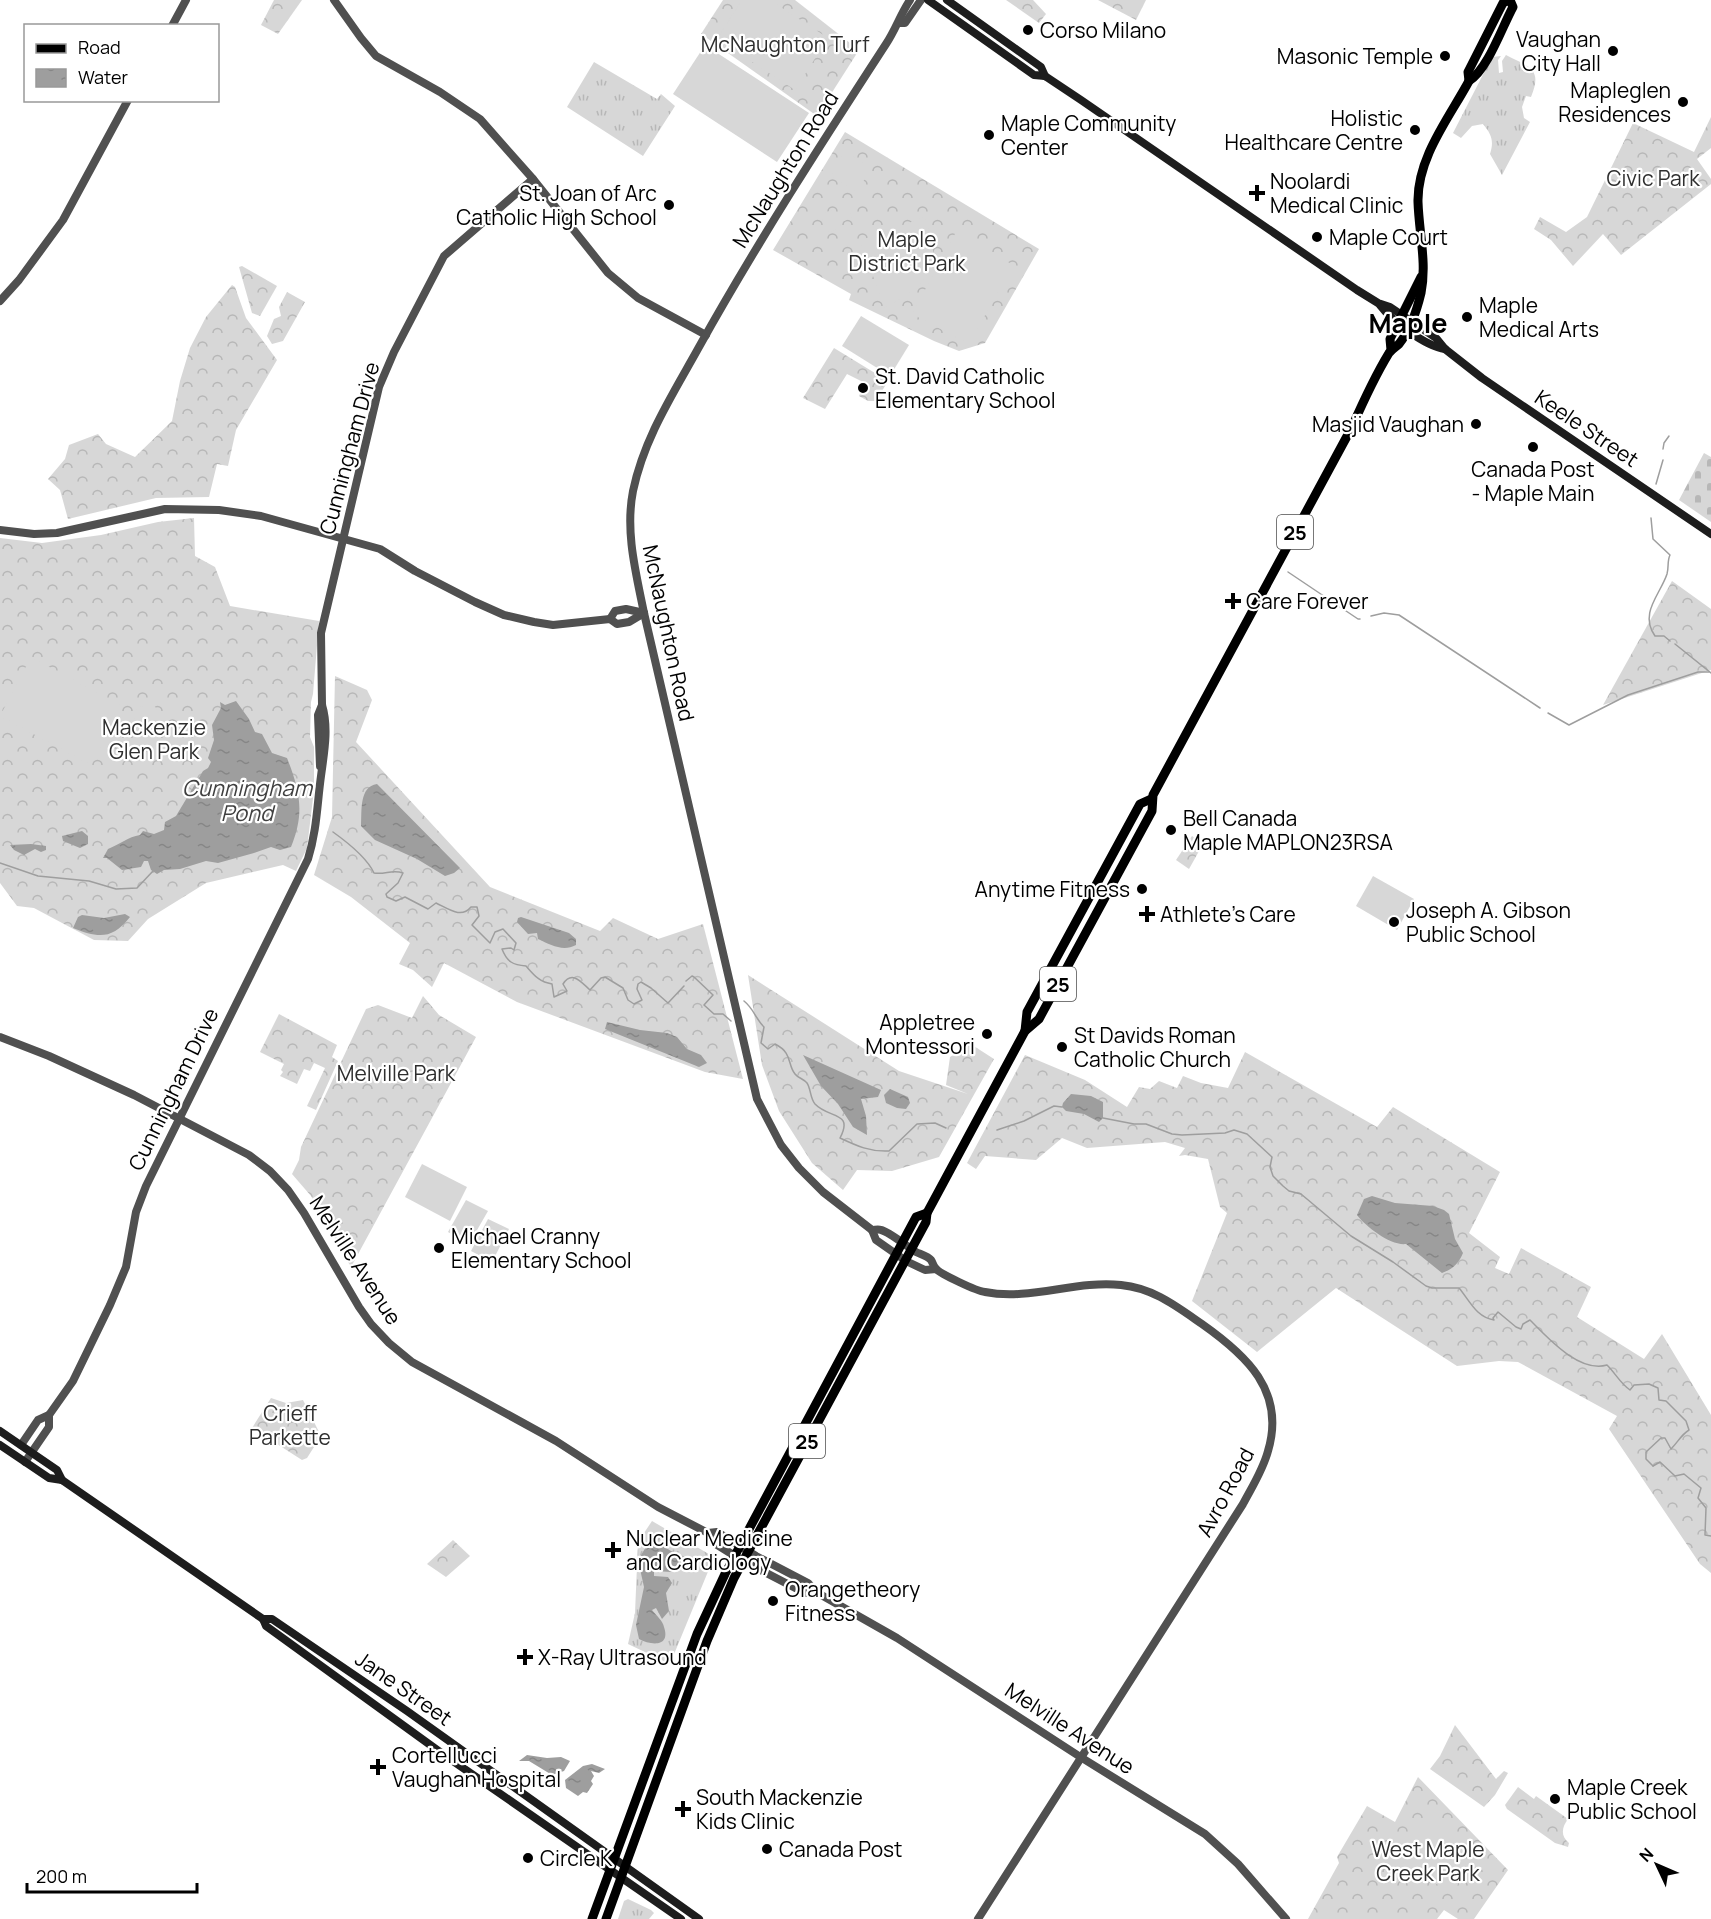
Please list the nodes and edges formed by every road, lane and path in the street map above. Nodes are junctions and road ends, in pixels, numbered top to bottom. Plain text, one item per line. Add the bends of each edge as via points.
1 (186, 0) edge
2 (334, 0) edge
3 (910, 0) edge
4 (921, 0) edge
5 (928, 0) edge
6 (947, 0) edge
7 (1510, 0) edge
8 (899, 23) junction
9 (173, 24) edge
10 (1045, 76) junction
11 (127, 102) edge
12 (533, 179) junction
13 (1422, 275) junction
14 (0, 301) edge
15 (1400, 318) junction
16 (1410, 326) junction
17 (706, 335) junction
18 (1391, 350) junction
19 (0, 530) edge
20 (1711, 534) edge
21 (344, 538) junction
22 (644, 613) junction
23 (609, 619) junction
24 (1151, 799) junction
25 (1025, 1031) junction
26 (0, 1037) edge
27 (178, 1117) junction
28 (872, 1230) junction
29 (907, 1247) junction
30 (897, 1254) junction
31 (906, 1261) junction
32 (936, 1269) junction
33 (50, 1415) junction
34 (0, 1431) edge
35 (0, 1445) edge
36 (21, 1445) junction
37 (32, 1452) junction
38 (25, 1462) junction
39 (62, 1480) junction
40 (708, 1533) junction
41 (739, 1545) junction
42 (748, 1551) junction
43 (734, 1555) junction
44 (743, 1561) junction
45 (816, 1592) junction
46 (263, 1619) junction
47 (1082, 1758) junction
48 (611, 1864) junction
49 (624, 1866) junction
50 (621, 1877) junction
51 (592, 1919) edge
52 (606, 1919) edge
53 (681, 1919) edge
54 (699, 1919) edge
55 (978, 1919) edge
56 (1286, 1919) edge

1 - 9 street
2 - 12 street via 376,56 480,119
3 - 8 street, McNaughton Road
4 - 8 street, McNaughton Road via 905,23
5 - 10 main road, Keele Street via 1034,75
6 - 10 main road, Keele Street via 1041,67
7 - 13 main road, 25 via 1513,7 1495,43 1477,76 1469,81 1424,166 1418,202
8 - 17 street, McNaughton Road via 752,253
10 - 15 main road, Keele Street via 1378,303 1390,307
11 - 14 street via 63,220
12 - 17 street via 608,273 638,298
12 - 21 street, Cunningham Drive via 453,247 439,264 379,387
13 - 15 main road, 25
13 - 16 main road, 25
15 - 16 main road, Keele Street
15 - 18 main road, 25 via 1390,339
16 - 18 main road, 25
16 - 20 main road, Keele Street via 1440,341 1482,378
17 - 22 street, McNaughton Road via 656,423 641,457 633,492 632,550
18 - 24 main road, 25
19 - 21 street via 57,533 165,509 191,508 261,516
21 - 23 street via 380,549 504,615 553,625
21 - 27 street, Cunningham Drive via 321,633 321,775 308,859
22 - 23 street via 629,622 617,624
22 - 23 street via 626,609 615,611
22 - 28 street, McNaughton Road via 757,1099 781,1145 799,1168
24 - 25 main road, 25 via 1152,812 1087,932 1039,1019
24 - 25 main road, 25 via 1140,804 1123,834 1027,1012
25 - 29 main road, 25 via 927,1213 926,1222
26 - 27 street, Melville Avenue
27 - 33 street, Cunningham Drive via 139,1202 126,1267 110,1305 73,1381
27 - 40 street, Melville Avenue via 249,1155 270,1171 304,1213 370,1324 412,1362 556,1441 658,1508
28 - 29 street, McNaughton Road via 882,1230
28 - 30 street, McNaughton Road via 876,1240
29 - 30 main road, 25
29 - 31 main road, 25
29 - 32 street, Avro Road via 931,1259
30 - 31 street, McNaughton Road
30 - 41 main road, 25
31 - 32 street, Avro Road via 925,1270
31 - 42 main road, 25
32 - 47 street, Avro Road via 983,1292 1014,1294 1111,1285 1153,1292 1236,1350 1257,1372 1268,1396 1272,1431 1255,1481
33 - 36 street, Cunningham Drive via 38,1419
33 - 37 street, Cunningham Drive via 50,1427
34 - 36 main road, Jane Street
35 - 38 main road, Jane Street
36 - 37 main road, Jane Street
37 - 38 street, Cunningham Drive
37 - 39 main road, Jane Street via 57,1470
38 - 39 main road, Jane Street via 50,1478
39 - 46 main road, Jane Street
40 - 41 street, Melville Avenue via 717,1532
40 - 43 street, Melville Avenue via 711,1541
41 - 42 street, Melville Avenue
41 - 43 main road, 25
42 - 44 main road, 25
42 - 45 street, Melville Avenue via 808,1583
43 - 44 street, Melville Avenue
43 - 48 main road, 25 via 697,1634
44 - 45 street, Melville Avenue via 804,1593
44 - 49 main road, 25 via 707,1641
45 - 47 street, Melville Avenue via 897,1638
46 - 48 main road, Jane Street via 266,1626 415,1734
46 - 48 main road, Jane Street via 272,1619 414,1717
47 - 55 street, Avro Road
47 - 56 street, Melville Avenue via 1205,1834 1238,1864
48 - 49 main road, Jane Street
48 - 50 main road, Jane Street
48 - 51 main road, 25
49 - 50 main road, 25
49 - 54 main road, Jane Street
50 - 52 main road, 25
50 - 53 main road, Jane Street

